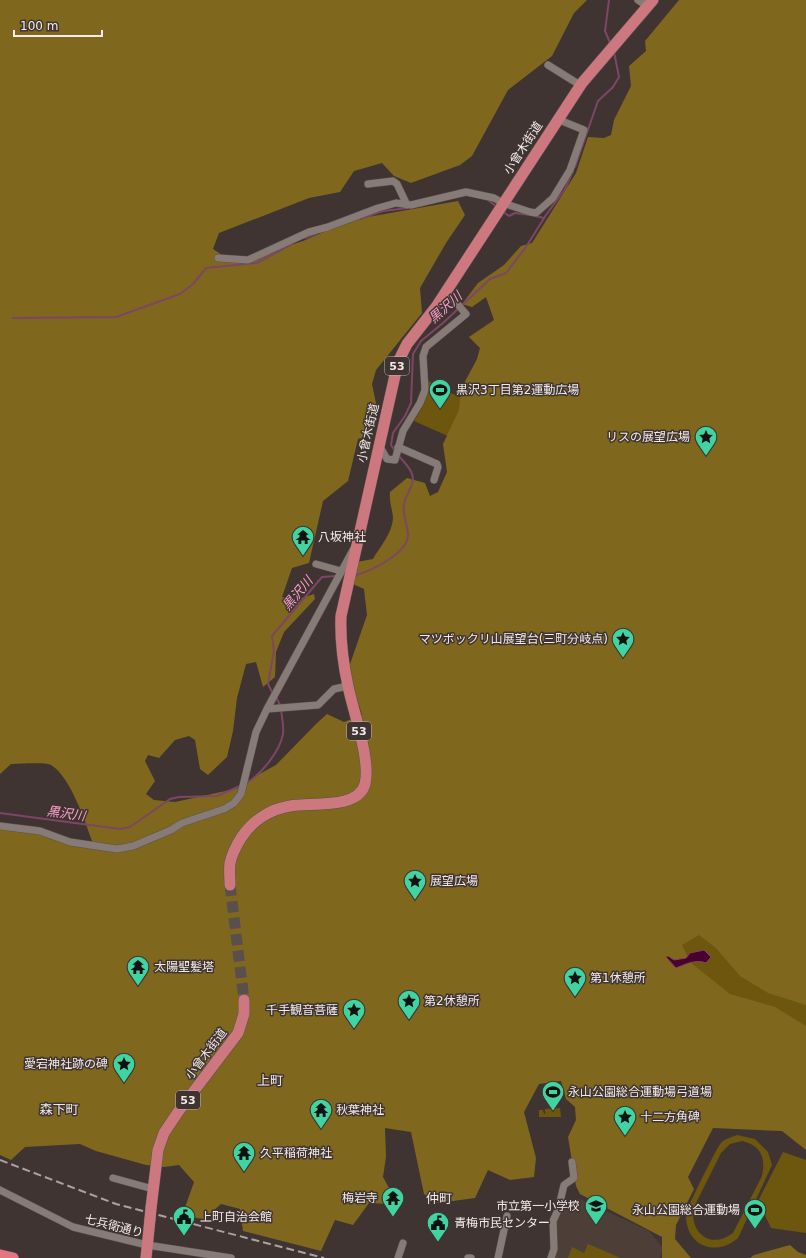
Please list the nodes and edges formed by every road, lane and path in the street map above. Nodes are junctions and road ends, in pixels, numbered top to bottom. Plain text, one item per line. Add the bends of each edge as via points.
1 (646, 2) edge
2 (548, 66) dead end
3 (580, 85) junction
4 (557, 119) junction
5 (368, 184) dead end
6 (407, 205) junction
7 (500, 207) junction
8 (218, 258) dead end
9 (446, 291) junction
10 (378, 444) junction
11 (398, 448) junction
12 (434, 480) dead end
13 (316, 564) dead end
14 (343, 576) junction
15 (348, 686) junction
16 (267, 709) junction
17 (0, 826) edge
18 (230, 885) tunnel mouth
19 (244, 1000) tunnel mouth
20 (572, 1162) dead end
21 (112, 1178) dead end
22 (153, 1189) junction
23 (0, 1190) edge
24 (507, 1216) dead end
25 (403, 1243) dead end
26 (147, 1246) junction
27 (0, 1254) edge
28 (13, 1258) edge
29 (146, 1258) edge
30 (231, 1258) edge
31 (398, 1258) edge
32 (468, 1258) edge
33 (471, 1258) edge
34 (498, 1258) edge
35 (551, 1258) edge

1 - 3 main road, 小曾木街道 / 53
2 - 3 street
3 - 4 main road, 小曾木街道 / 53
4 - 7 main road, 小曾木街道 / 53
4 - 7 street via 584,130 570,170 553,198 536,212
5 - 6 street via 393,181
6 - 7 street via 466,192 494,198
6 - 8 street via 396,203 378,208 309,232 248,260
7 - 9 main road, 小曾木街道 / 53
9 - 10 main road, 小曾木街道 / 53 via 407,344 398,362
9 - 11 street via 466,314 426,347 423,356 423,397 403,431
10 - 11 street via 387,459 392,461 395,460
10 - 14 main road, 小曾木街道 / 53 via 356,545
11 - 12 street via 437,464
13 - 14 street
14 - 15 main road, 小曾木街道 / 53 via 340,635
14 - 16 street
15 - 16 street via 334,689 318,706
15 - 18 main road, 小曾木街道 / 53 via 365,762 364,786 360,794 345,802 290,806 264,815 246,831 236,846 230,863
16 - 17 street via 256,732 241,794 234,803 224,809 182,823 133,846 117,849 70,842 40,831
19 - 22 main road, 小曾木街道 / 53 via 244,1014 238,1033 164,1133 158,1150
20 - 35 street via 574,1178 564,1185 553,1221 554,1250
21 - 22 street
22 - 26 main road, 小曾木街道 / 53
23 - 26 street, 七兵衛通り via 73,1227
24 - 34 street
25 - 31 street
26 - 29 main road, 小曾木街道 / 53
26 - 30 street, 七兵衛通り
27 - 28 highway
32 - 33 street

